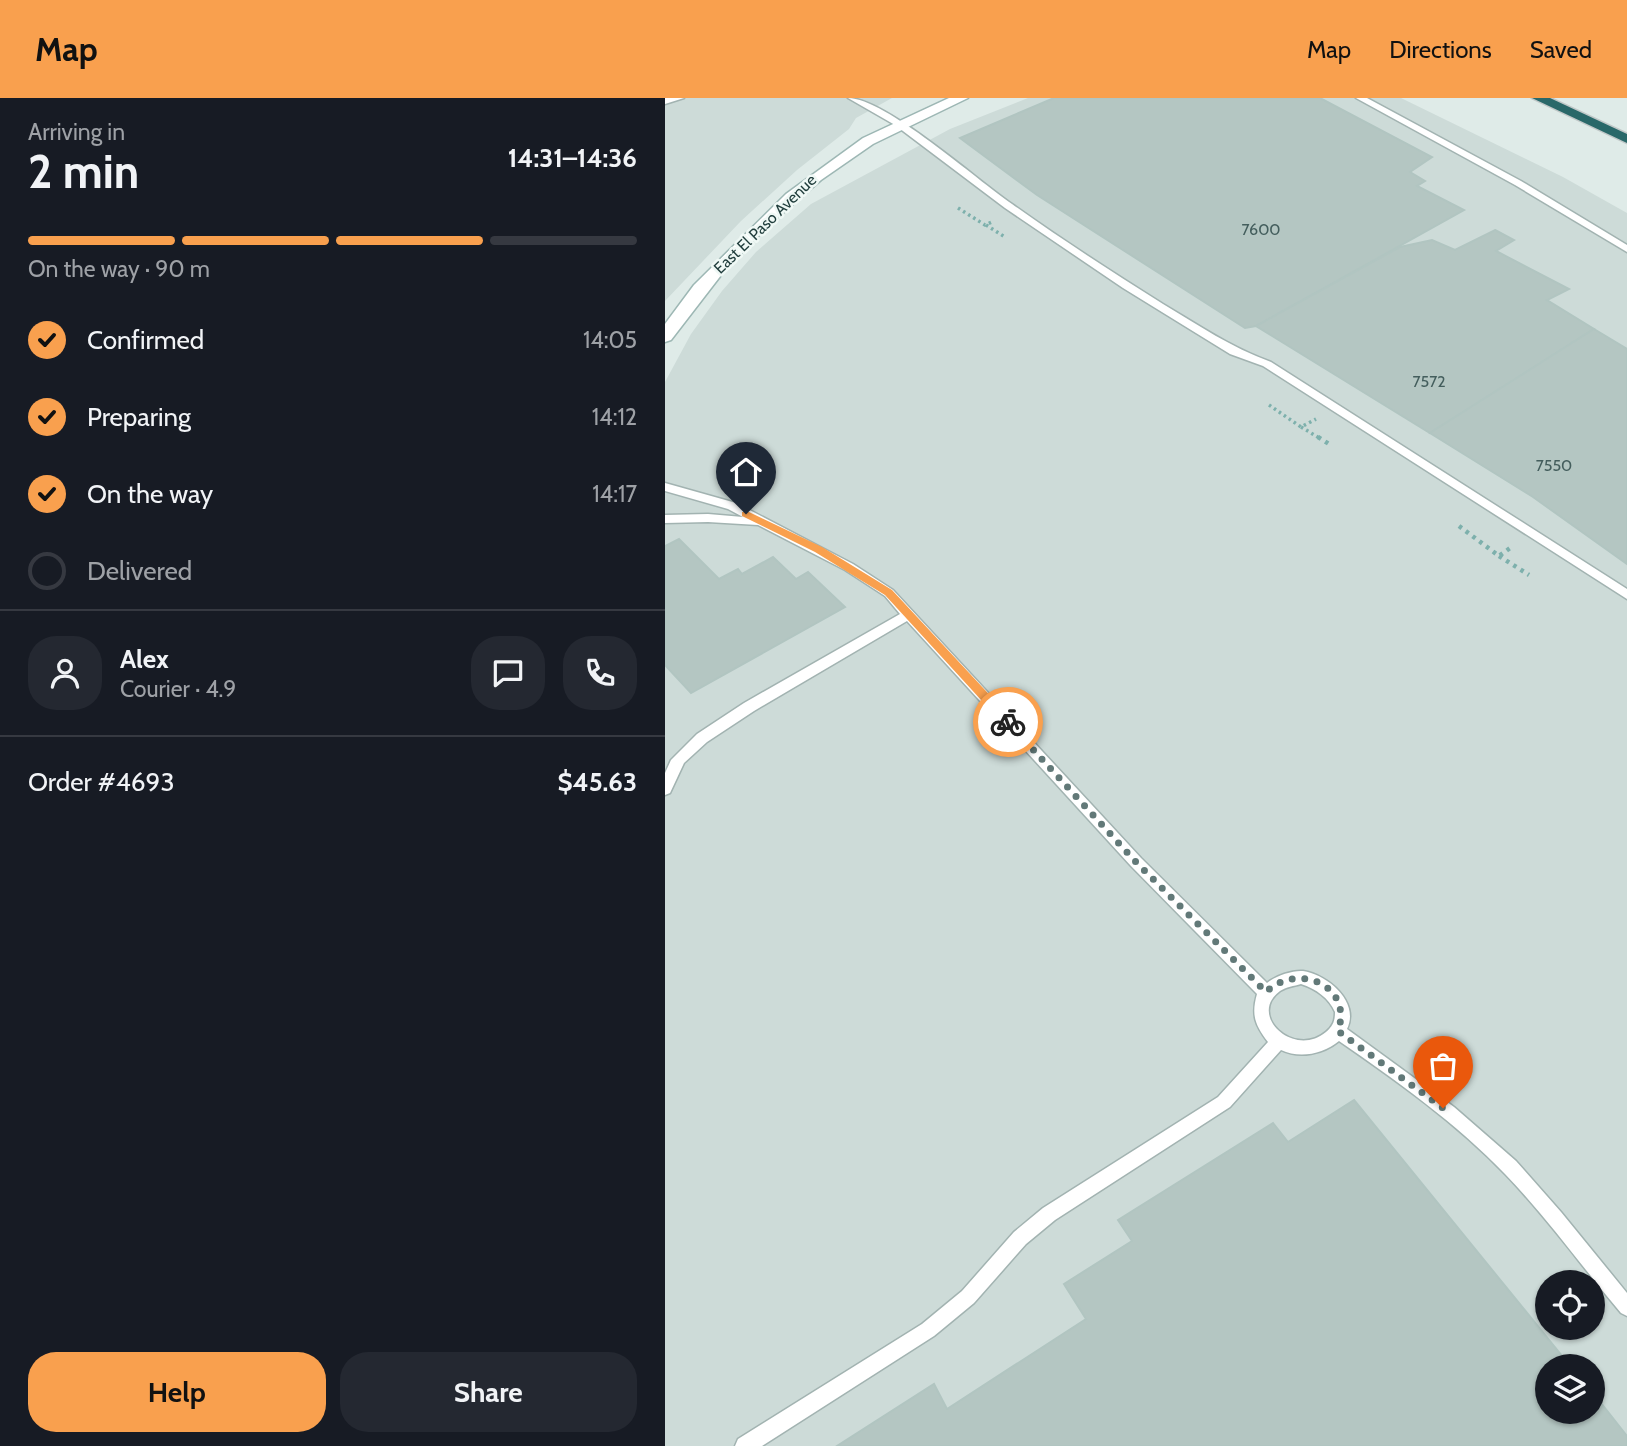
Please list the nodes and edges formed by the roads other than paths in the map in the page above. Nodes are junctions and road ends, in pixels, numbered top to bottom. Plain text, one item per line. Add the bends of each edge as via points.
1 (680, 98) edge
2 (852, 98) edge
3 (961, 98) edge
4 (1360, 98) edge
5 (1539, 98) edge
6 (665, 101) edge
7 (898, 123) junction
8 (1627, 139) edge
9 (1627, 249) edge
10 (665, 337) edge
11 (665, 487) edge
12 (665, 519) edge
13 (760, 523) junction
14 (1627, 595) edge
15 (910, 614) junction
16 (665, 789) edge
17 (1266, 992) junction
18 (1338, 1031) junction
19 (1279, 1041) junction
20 (1627, 1307) edge
21 (745, 1446) edge

1 - 6 lane
2 - 7 lane
3 - 7 street, East El Paso Avenue
4 - 9 lane via 1518,183
5 - 8 highway
7 - 10 street, East El Paso Avenue via 843,155 789,197 719,266
7 - 14 lane via 1007,206 1127,286 1234,352 1267,364
11 - 13 lane via 726,503
12 - 13 lane
13 - 15 lane via 849,567 889,593
15 - 16 lane via 702,738 678,761
15 - 17 lane via 1136,862
17 - 18 lane via 1275,983 1301,977 1327,986 1341,1007
17 - 19 lane via 1260,1013 1270,1035
18 - 19 lane via 1330,1040 1307,1049
18 - 20 lane via 1460,1121 1512,1169
19 - 21 lane via 1224,1102 1049,1214 1020,1238 968,1297 928,1330

